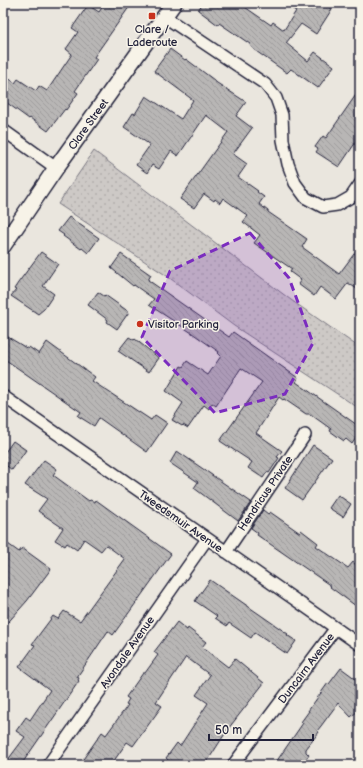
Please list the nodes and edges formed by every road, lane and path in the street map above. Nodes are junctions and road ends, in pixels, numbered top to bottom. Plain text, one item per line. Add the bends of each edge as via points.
1 (174, 3) edge
2 (165, 16) junction
3 (3, 130) edge
4 (56, 168) junction
5 (360, 184) edge
6 (3, 246) edge
7 (3, 396) edge
8 (305, 435) dead end
9 (207, 539) junction
10 (226, 552) junction
11 (335, 629) junction
12 (360, 646) edge
13 (48, 765) edge
14 (233, 765) edge

1 - 2 street, Clare Street
2 - 4 street, Clare Street
2 - 5 street via 265,84 276,98 282,115 283,140 288,164 295,184 306,198 323,207 337,205 351,197
3 - 4 street
4 - 6 street, Clare Street
7 - 9 street, Tweedsmuir Avenue
8 - 10 street, Hendricus Private
9 - 10 street, Tweedsmuir Avenue
9 - 13 street, Avondale Avenue
10 - 11 street, Tweedsmuir Avenue
11 - 12 street, Tweedsmuir Avenue
11 - 14 street, Duncairn Avenue

